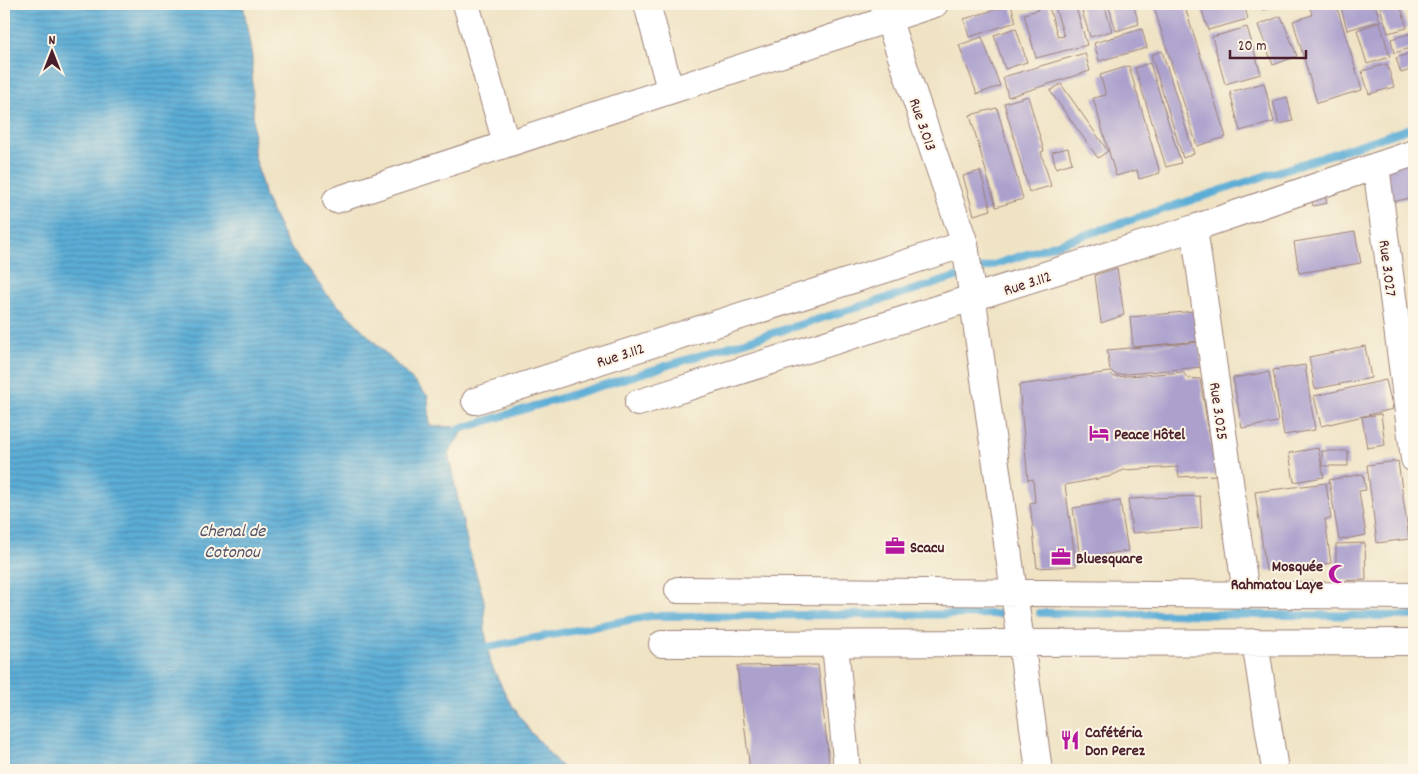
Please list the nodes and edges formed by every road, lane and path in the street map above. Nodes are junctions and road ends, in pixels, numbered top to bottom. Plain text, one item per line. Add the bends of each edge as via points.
1 (466, 4) edge
2 (648, 4) edge
3 (935, 4) edge
4 (885, 11) edge
5 (670, 89) junction
6 (506, 143) junction
7 (1414, 154) edge
8 (1376, 166) junction
9 (336, 200) dead end
10 (1194, 228) junction
11 (965, 244) junction
12 (973, 299) junction
13 (475, 401) dead end
14 (638, 403) dead end
15 (1414, 459) edge
16 (678, 590) dead end
17 (1014, 592) junction
18 (1246, 594) junction
19 (1414, 596) edge
20 (1255, 642) junction
21 (1414, 642) edge
22 (1021, 643) junction
23 (662, 644) dead end
24 (835, 644) junction
25 (847, 770) edge
26 (1039, 770) edge
27 (1275, 770) edge

1 - 6 street
2 - 5 street
3 - 4 street
4 - 5 street
4 - 11 street, Rue 3.013
5 - 6 street
6 - 9 street
7 - 8 street, Rue 3.112
8 - 10 street, Rue 3.112
8 - 15 street, Rue 3.027
10 - 12 street, Rue 3.112
10 - 18 street, Rue 3.025
11 - 12 street, Rue 3.013
11 - 13 street, Rue 3.112
12 - 14 street, Rue 3.112
12 - 17 street, Rue 3.013
16 - 17 street
17 - 18 street
17 - 22 street, Rue 3.013
18 - 19 street
20 - 21 street
20 - 22 street
20 - 27 street
22 - 24 street
22 - 26 street, Rue 3.013
23 - 24 street
24 - 25 street

